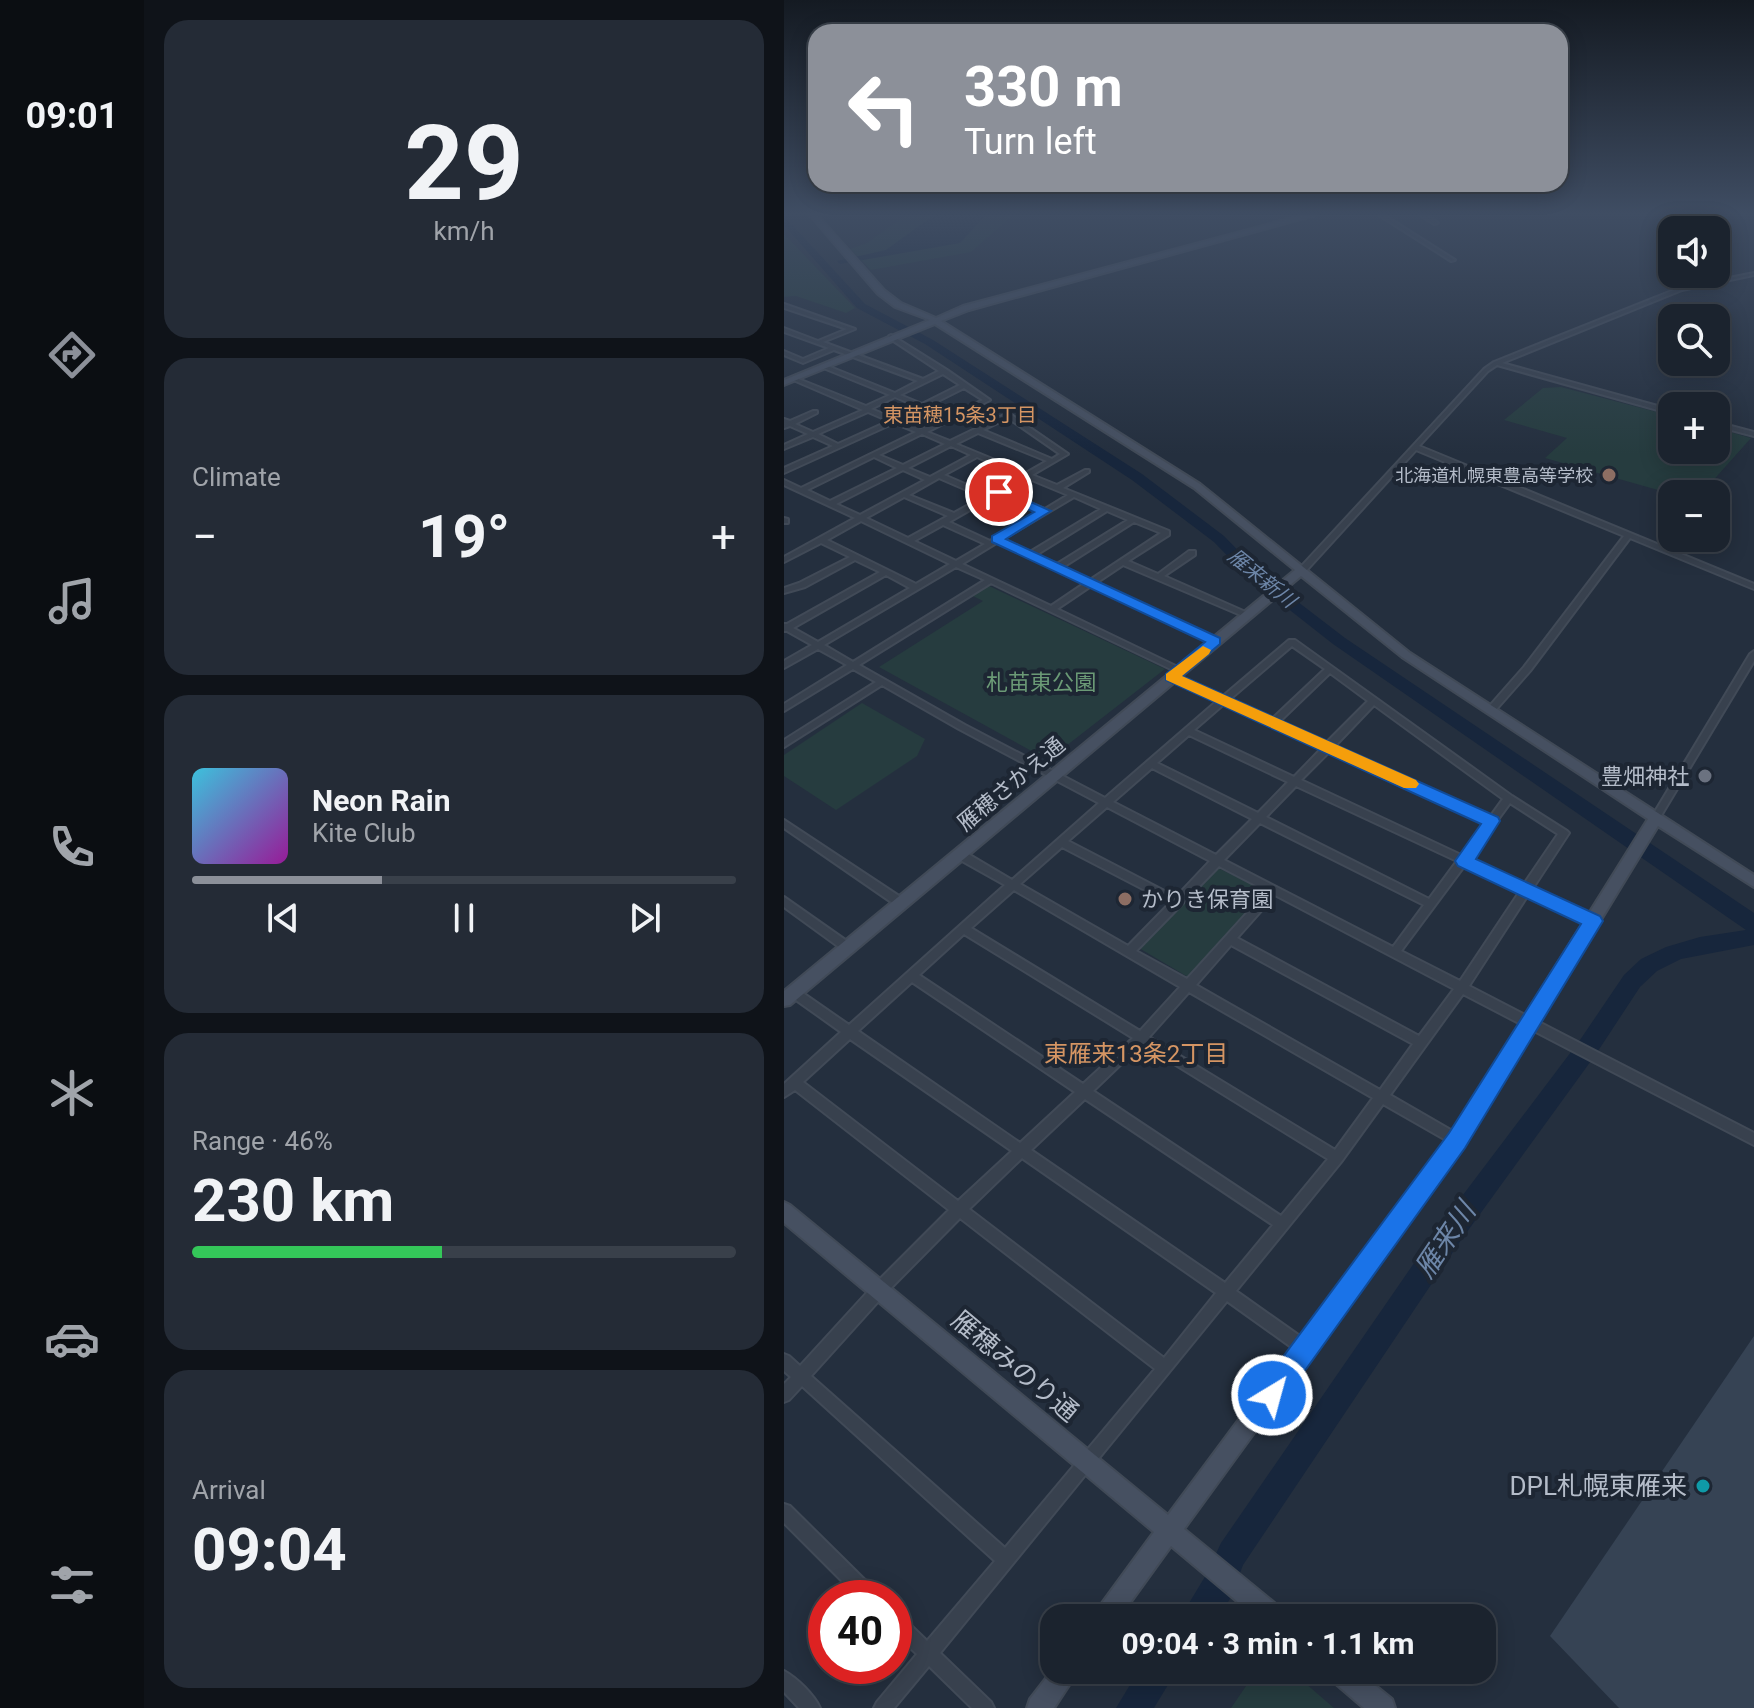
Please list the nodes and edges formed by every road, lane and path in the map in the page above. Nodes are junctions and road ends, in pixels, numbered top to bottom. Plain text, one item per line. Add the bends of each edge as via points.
1 (886, 295) edge
2 (1013, 295) edge
3 (1667, 295) edge
4 (784, 306) edge
5 (933, 319) junction
6 (784, 330) edge
7 (894, 336) junction
8 (819, 342) junction
9 (834, 348) junction
10 (784, 353) edge
11 (852, 354) junction
12 (1496, 363) junction
13 (823, 366) junction
14 (945, 371) junction
15 (784, 375) edge
16 (794, 379) junction
17 (923, 381) junction
18 (784, 383) edge
19 (965, 385) junction
20 (893, 395) junction
21 (923, 406) junction
22 (1658, 408) edge
23 (866, 409) junction
24 (815, 412) dead end
25 (952, 418) junction
26 (893, 421) junction
27 (786, 424) edge
28 (1730, 428) edge
29 (977, 430) junction
30 (922, 432) junction
31 (1754, 434) edge
32 (810, 435) junction
33 (950, 444) junction
34 (838, 446) junction
35 (784, 447) edge
36 (1415, 447) junction
37 (874, 455) junction
38 (976, 455) junction
39 (1052, 461) junction
40 (902, 468) junction
41 (784, 471) edge
42 (1087, 471) dead end
43 (941, 476) junction
44 (1027, 476) junction
45 (931, 480) junction
46 (784, 482) edge
47 (1057, 488) junction
48 (802, 490) junction
49 (999, 492) junction
50 (904, 495) junction
51 (1073, 495) junction
52 (990, 497) junction
53 (830, 504) junction
54 (1105, 509) junction
55 (1044, 511) junction
56 (954, 516) junction
57 (861, 519) junction
58 (1132, 520) junction
59 (943, 522) junction
60 (1628, 536) junction
61 (820, 539) junction
62 (909, 541) junction
63 (993, 541) junction
64 (1192, 553) dead end
65 (1030, 555) junction
66 (855, 557) junction
67 (785, 559) edge
68 (956, 562) junction
69 (1123, 562) junction
70 (1058, 567) junction
71 (1302, 570) junction
72 (886, 572) junction
73 (1158, 577) junction
74 (990, 580) junction
75 (1091, 583) junction
76 (915, 587) junction
77 (1754, 587) edge
78 (784, 591) edge
79 (1051, 609) junction
80 (1246, 614) junction
81 (785, 628) edge
82 (1215, 641) junction
83 (816, 646) junction
84 (1754, 654) edge
85 (784, 665) edge
86 (853, 666) junction
87 (1330, 669) junction
88 (1176, 673) junction
89 (882, 682) junction
90 (1224, 700) junction
91 (1374, 700) junction
92 (784, 708) edge
93 (1490, 711) junction
94 (1274, 722) junction
95 (1188, 731) junction
96 (784, 744) edge
97 (1330, 748) junction
98 (1152, 764) junction
99 (1054, 775) junction
100 (1297, 782) junction
101 (1509, 798) junction
102 (1108, 803) junction
103 (1259, 818) junction
104 (1491, 821) junction
105 (1653, 822) junction
106 (784, 823) edge
107 (1063, 843) junction
108 (959, 854) junction
109 (1219, 861) junction
110 (1464, 861) junction
111 (1754, 882) edge
112 (1015, 886) junction
113 (1274, 890) junction
114 (1526, 890) junction
115 (784, 901) edge
116 (1177, 902) junction
117 (901, 903) junction
118 (1430, 904) junction
119 (1593, 921) junction
120 (966, 930) junction
121 (1230, 939) junction
122 (847, 947) junction
123 (1130, 950) junction
124 (1394, 953) junction
125 (913, 977) junction
126 (1189, 984) junction
127 (1461, 988) junction
128 (786, 998) edge
129 (1531, 1024) junction
130 (850, 1033) junction
131 (1141, 1038) junction
132 (1421, 1043) junction
133 (789, 1087) edge
134 (1083, 1091) junction
135 (1382, 1096) junction
136 (1754, 1139) edge
137 (1457, 1140) junction
138 (1021, 1148) junction
139 (1337, 1158) junction
140 (959, 1209) junction
141 (784, 1211) edge
142 (1282, 1224) junction
143 (879, 1290) junction
144 (1226, 1292) junction
145 (1306, 1349) junction
146 (784, 1361) edge
147 (1165, 1368) junction
148 (801, 1377) junction
149 (784, 1395) edge
150 (1085, 1461) junction
151 (784, 1512) edge
152 (1169, 1531) junction
153 (1005, 1559) junction
154 (853, 1580) edge
155 (1115, 1604) edge
156 (1258, 1604) edge
157 (912, 1638) edge
158 (928, 1654) junction
159 (784, 1680) edge
160 (1057, 1684) edge
161 (1354, 1684) edge
162 (811, 1708) edge
163 (883, 1708) edge
164 (985, 1708) edge
165 (1039, 1708) edge
166 (1383, 1708) edge

1 - 5 street
2 - 5 street
3 - 12 street
4 - 8 street via 852,329
5 - 7 street
5 - 71 street via 1197,486
6 - 8 street
7 - 11 street
7 - 14 street
8 - 9 street
9 - 10 street via 803,361
9 - 11 street
11 - 13 street
11 - 17 street
12 - 22 street
12 - 36 street
13 - 16 street
13 - 20 street
14 - 17 street
14 - 19 street
15 - 16 street
16 - 18 street
16 - 23 street
17 - 20 street
19 - 21 street
19 - 25 street via 987,400
20 - 21 street
20 - 23 street
21 - 25 street
23 - 26 street
23 - 32 street
24 - 27 street
25 - 30 street
26 - 30 street
26 - 34 street
27 - 32 street
28 - 31 street
29 - 33 street
29 - 39 street
29 - 39 street via 1008,415 1065,454
30 - 33 street
30 - 37 street
32 - 34 street
32 - 35 street
33 - 38 street
33 - 40 street
34 - 41 street
36 - 60 street
36 - 71 street
37 - 40 street
37 - 48 street
38 - 43 street
38 - 44 street
39 - 44 street
40 - 45 street
40 - 53 street
42 - 47 street
43 - 45 street
43 - 52 street
44 - 47 street
44 - 49 street
45 - 50 street
46 - 48 street
47 - 51 street
48 - 53 street
49 - 52 street
49 - 55 street
50 - 56 street
50 - 57 street
51 - 54 street
51 - 55 street
52 - 56 street
53 - 57 street
54 - 58 street
54 - 65 street
55 - 63 street
56 - 59 street
57 - 61 street
57 - 62 street
58 - 69 street via 1166,533
58 - 70 street
59 - 62 street
59 - 63 street
60 - 77 street
60 - 93 street via 1516,685
61 - 66 street
61 - 67 street
62 - 68 street
63 - 65 street
63 - 68 street
64 - 73 street
65 - 70 street
66 - 72 street
66 - 78 street
68 - 74 street
68 - 76 street
69 - 73 street
69 - 75 street
70 - 75 street
71 - 80 street, 雁穂さかえ通
71 - 93 street via 1406,655
72 - 76 street
72 - 81 street
73 - 80 street
74 - 79 street
74 - 86 street
75 - 79 street
75 - 82 street
76 - 83 street
79 - 88 street
80 - 82 street, 雁穂さかえ通
81 - 83 street
82 - 88 street, 雁穂さかえ通
83 - 85 street
83 - 86 street
84 - 105 street
86 - 89 street
86 - 92 street
87 - 90 street via 1292,642
87 - 91 street
87 - 94 street
88 - 90 street
88 - 99 street, 雁穂さかえ通
89 - 96 street
89 - 99 street
90 - 94 street
90 - 95 street
91 - 97 street
91 - 101 street
93 - 105 street
94 - 97 street
95 - 98 street
95 - 100 street
97 - 100 street
97 - 104 street
98 - 102 street
98 - 103 street
99 - 102 street
99 - 108 street, 雁穂さかえ通
100 - 103 street
100 - 110 street
101 - 104 street
101 - 114 street via 1564,833
102 - 107 street
102 - 109 street
103 - 109 street
103 - 118 street
104 - 110 street
105 - 111 street
105 - 119 street
106 - 117 street
107 - 112 street
107 - 116 street
108 - 112 street
108 - 117 street, 雁穂さかえ通
109 - 113 street
109 - 116 street
110 - 114 street
110 - 118 street
112 - 120 street
112 - 123 street
113 - 121 street
113 - 124 street
114 - 119 street
114 - 127 street
115 - 122 street
116 - 123 street
117 - 122 street, 雁穂さかえ通
118 - 124 street
119 - 129 street
120 - 125 street
120 - 131 street
121 - 126 street
121 - 132 street
122 - 128 street, 雁穂さかえ通
123 - 126 street
124 - 127 street
125 - 130 street
125 - 134 street
126 - 131 street
126 - 135 street
127 - 129 street
127 - 132 street
128 - 130 street
129 - 136 street
129 - 137 street
130 - 133 street
130 - 138 street
131 - 134 street
131 - 139 street
132 - 135 street
133 - 140 street
134 - 138 street
134 - 142 street
135 - 137 street
135 - 139 street
137 - 145 street
138 - 140 street
138 - 144 street
139 - 142 street
140 - 143 street
140 - 147 street
141 - 143 street, 雁穂みのり通
142 - 144 street
143 - 148 street
143 - 150 street, 雁穂みのり通
144 - 145 street
144 - 147 street
145 - 152 street
146 - 148 street
147 - 150 street
148 - 149 street
148 - 153 street
150 - 152 street, 雁穂みのり通
150 - 153 street
151 - 154 street
152 - 155 street
152 - 156 street, 雁穂みのり通
153 - 158 street
157 - 158 street
158 - 163 street
158 - 164 street
159 - 162 street
160 - 165 street
161 - 166 street

